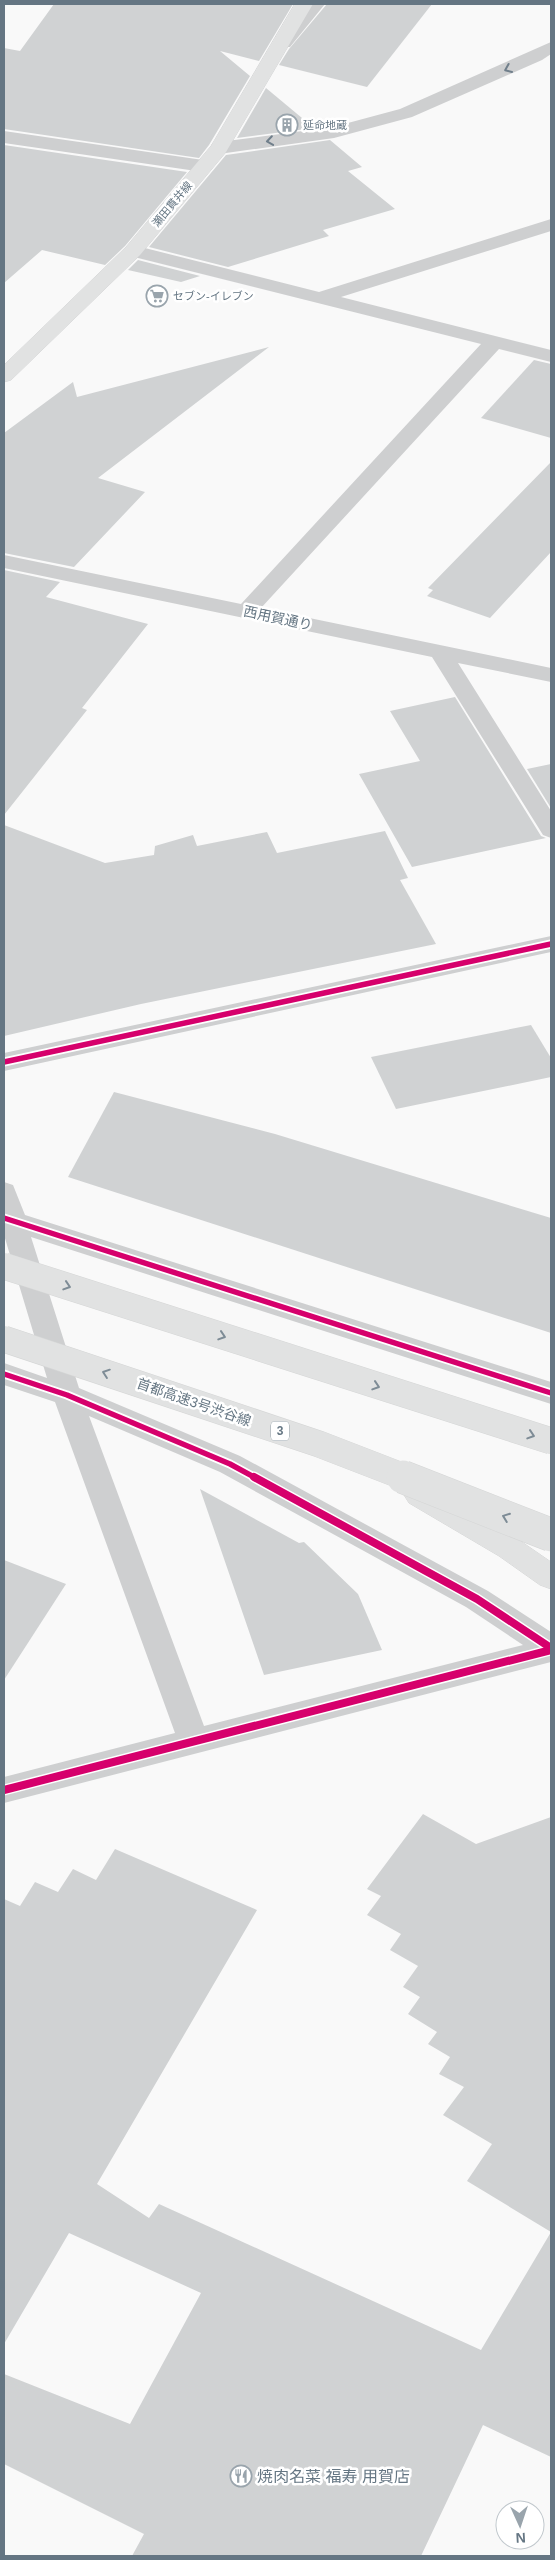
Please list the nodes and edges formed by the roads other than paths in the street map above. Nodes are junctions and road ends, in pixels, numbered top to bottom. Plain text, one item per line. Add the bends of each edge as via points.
1 (304, 4) edge
2 (316, 4) edge
3 (546, 55) edge
4 (270, 60) junction
5 (4, 137) edge
6 (219, 148) junction
7 (203, 166) junction
8 (551, 224) edge
9 (132, 251) junction
10 (319, 298) junction
11 (494, 342) junction
12 (551, 356) edge
13 (4, 376) edge
14 (4, 562) edge
15 (246, 612) junction
16 (440, 652) junction
17 (551, 675) edge
18 (551, 830) edge
19 (551, 944) edge
20 (4, 1062) edge
21 (4, 1192) edge
22 (9, 1220) edge
23 (4, 1266) edge
24 (4, 1339) edge
25 (4, 1374) edge
26 (551, 1392) edge
27 (67, 1395) junction
28 (551, 1441) edge
29 (319, 1444) junction
30 (551, 1535) edge
31 (551, 1577) edge
32 (551, 1649) edge
33 (194, 1742) junction
34 (4, 1790) edge

1 - 4 main road, 瀬田貫井線
2 - 4 street
3 -> 6 street via 406,113 334,132
4 - 6 main road, 瀬田貫井線
5 - 7 street
6 - 7 main road, 瀬田貫井線
7 - 9 main road, 瀬田貫井線
8 - 10 street
9 - 10 street
9 - 13 main road, 瀬田貫井線
10 - 11 street
11 - 12 street
11 - 15 street
14 - 15 street, 西用賀通り
15 - 16 street, 西用賀通り
16 - 17 street, 西用賀通り
16 - 18 street
19 - 20 street
21 - 22 street
22 - 26 street
22 - 27 street
23 -> 28 main road, bridge
29 -> 24 main road, 首都高速3号渋谷線 / 3, bridge
25 - 27 street
27 - 32 street via 230,1464 477,1599
27 - 33 street
30 -> 29 main road, 首都高速3号渋谷線 / 3, bridge
29 - 31 main road, bridge via 426,1498
32 - 33 street
33 - 34 street

